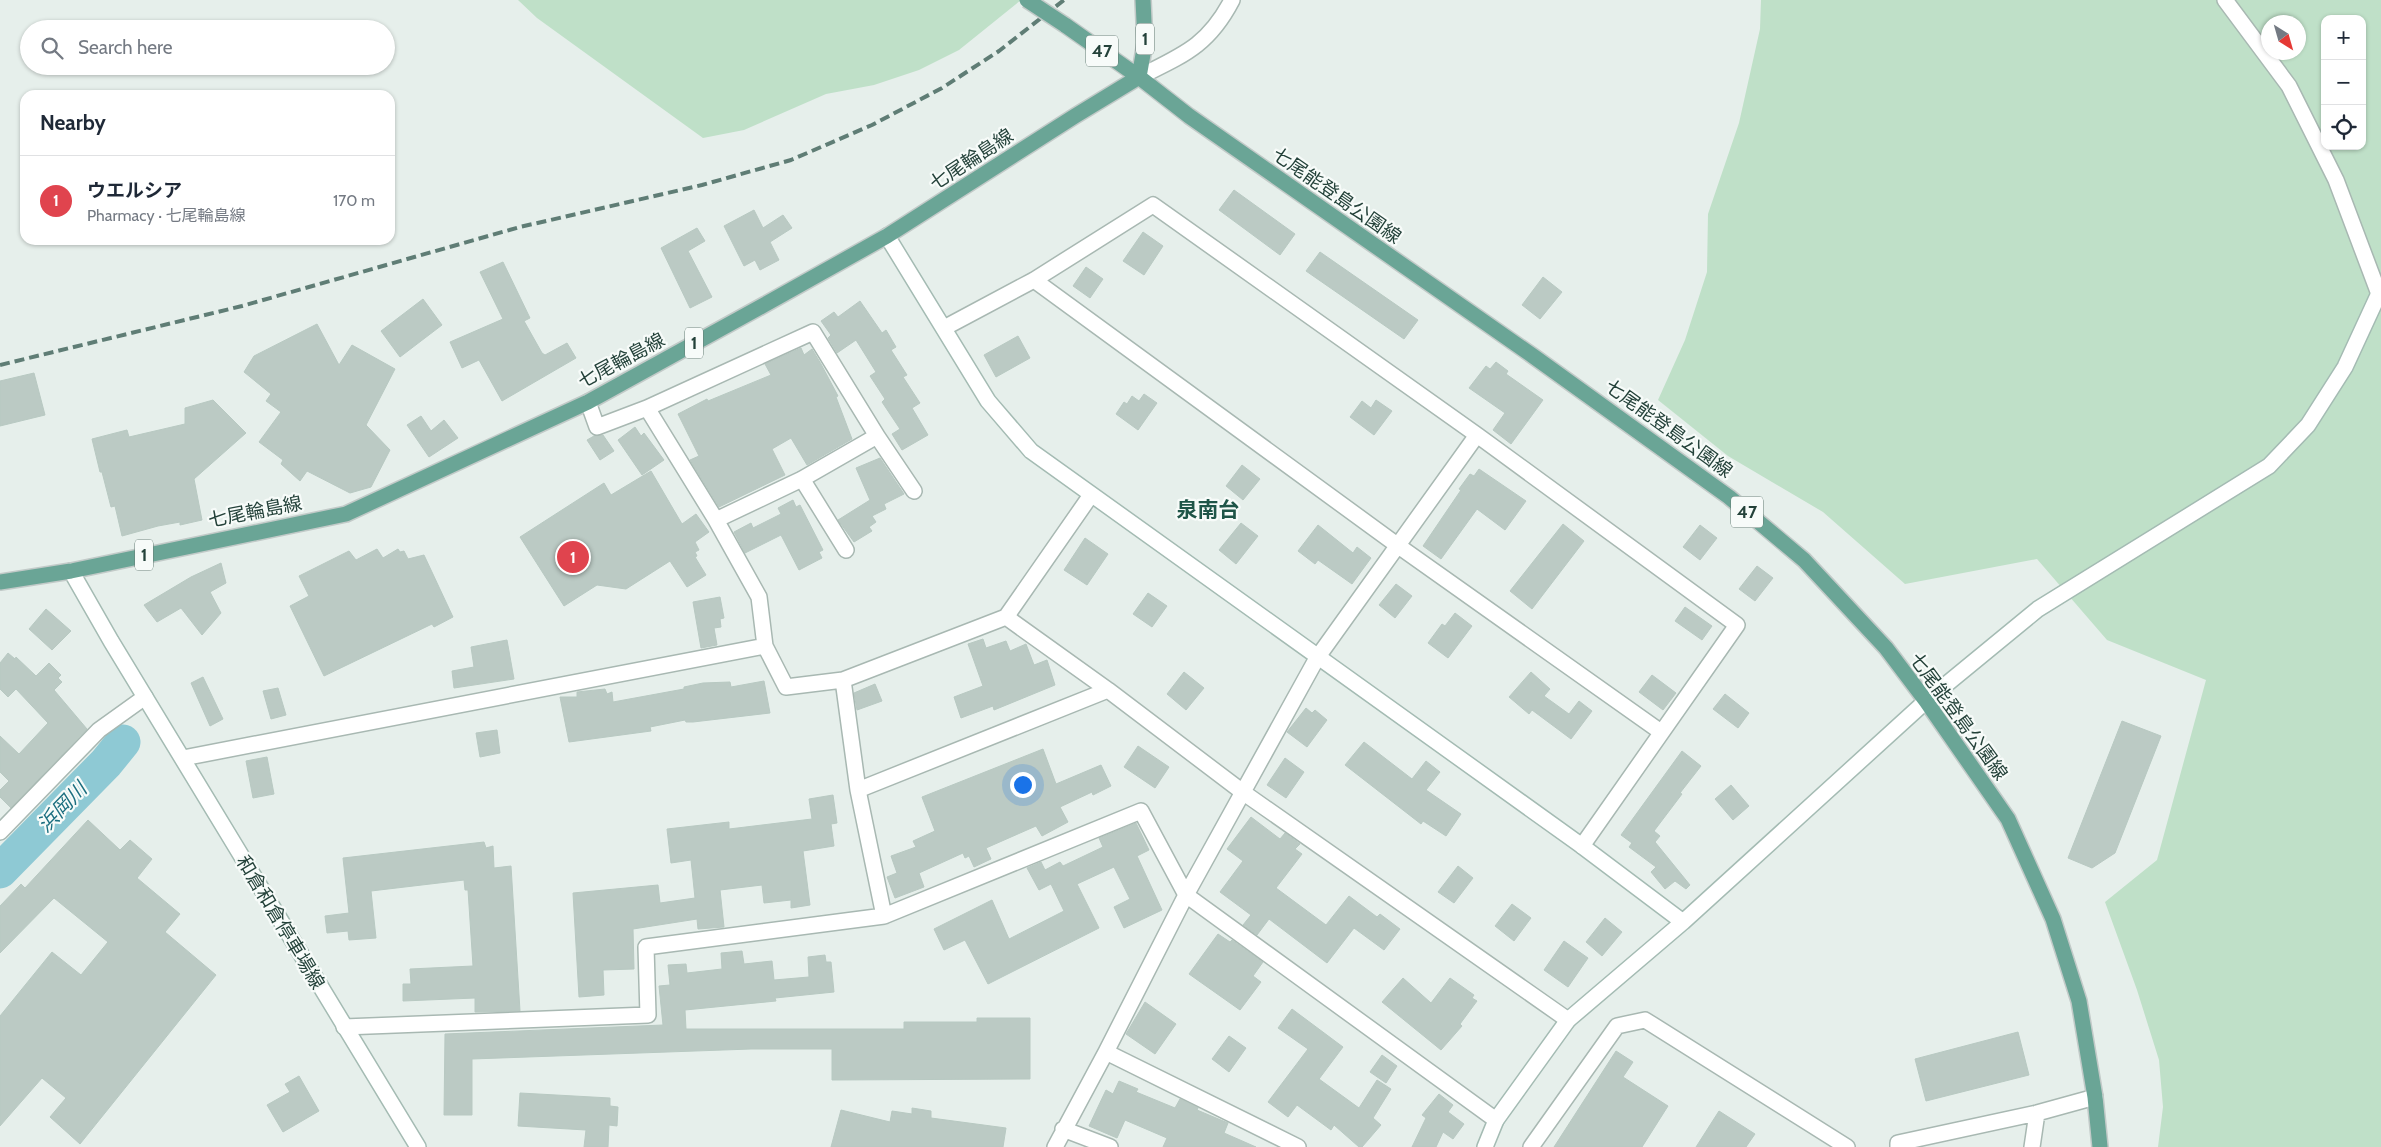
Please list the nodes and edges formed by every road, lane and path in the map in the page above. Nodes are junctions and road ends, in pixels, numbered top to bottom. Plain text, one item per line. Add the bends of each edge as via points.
1 (1027, 0) edge
2 (1144, 0) edge
3 (1232, 0) edge
4 (2225, 0) edge
5 (1139, 78) junction
6 (886, 236) junction
7 (1034, 280) junction
8 (2380, 294) edge
9 (944, 328) junction
10 (588, 402) junction
11 (647, 408) junction
12 (1477, 435) junction
13 (877, 436) junction
14 (802, 479) junction
15 (914, 491) dead end
16 (1091, 495) junction
17 (716, 520) junction
18 (1397, 545) junction
19 (846, 550) dead end
20 (71, 571) junction
21 (0, 582) edge
22 (1006, 617) junction
23 (765, 646) junction
24 (1317, 658) junction
25 (843, 680) junction
26 (1108, 690) junction
27 (145, 697) junction
28 (1926, 701) junction
29 (1662, 732) junction
30 (183, 758) junction
31 (858, 790) junction
32 (1244, 793) junction
33 (0, 832) edge
34 (1582, 846) junction
35 (1186, 895) junction
36 (884, 916) junction
37 (1683, 922) junction
38 (1568, 1020) junction
39 (344, 1027) junction
40 (1106, 1052) junction
41 (2095, 1097) junction
42 (2036, 1113) junction
43 (1496, 1120) junction
44 (1063, 1129) junction
45 (418, 1147) edge
46 (1055, 1147) edge
47 (1110, 1147) edge
48 (1298, 1147) edge
49 (1485, 1147) edge
50 (1532, 1147) edge
51 (1847, 1147) edge
52 (1898, 1147) edge
53 (2032, 1147) edge
54 (2100, 1147) edge

1 - 5 main road, 七尾能登島公園線 / 47, bridge
2 - 5 main road, 1 via 1145,42
3 - 5 street via 1198,45
4 - 8 street via 2288,86 2336,180
5 - 6 main road, 七尾輪島線 / 1
5 - 28 main road, 七尾能登島公園線 / 47 via 1730,497 1804,560 1886,648
6 - 9 street
6 - 10 main road, 七尾輪島線 / 1
7 - 9 street
7 - 12 street via 1153,204
7 - 18 street
8 - 28 street via 2345,367 2308,425 2268,466 2038,609
9 - 16 street via 988,401 1030,452
10 - 11 street via 597,427
10 - 20 main road, 七尾輪島線 / 1 via 346,514
11 - 13 street via 813,332
11 - 17 street
12 - 18 street
12 - 29 street via 1737,625
13 - 14 street
13 - 15 street
14 - 17 street
14 - 19 street
16 - 22 street
16 - 24 street
17 - 23 street via 759,596
18 - 24 street
18 - 29 street
20 - 21 main road, 七尾輪島線 / 1
20 - 27 street, 和倉和倉停車場線
22 - 25 street
22 - 26 street
23 - 25 street via 786,687
23 - 30 street
24 - 32 street
24 - 34 street
25 - 31 street
26 - 31 street
26 - 32 street
27 - 30 street, 和倉和倉停車場線
27 - 33 street via 99,730
28 - 37 street
28 - 41 main road, 七尾能登島公園線 / 47 via 2008,819 2053,919 2079,1001
29 - 34 street
30 - 39 street, 和倉和倉停車場線
31 - 36 street
32 - 35 street
32 - 38 street
34 - 37 street
35 - 36 street via 1141,811
35 - 40 street
35 - 43 street
36 - 39 street via 646,947 648,1015
37 - 38 street
38 - 43 street
39 - 45 street, 和倉和倉停車場線
40 - 44 street
40 - 48 street
41 - 42 street
41 - 54 main road, 七尾能登島公園線 / 47
42 - 52 street via 1898,1143
42 - 53 street
43 - 49 street
44 - 46 street
44 - 47 street
50 - 51 street via 1617,1026 1645,1020

